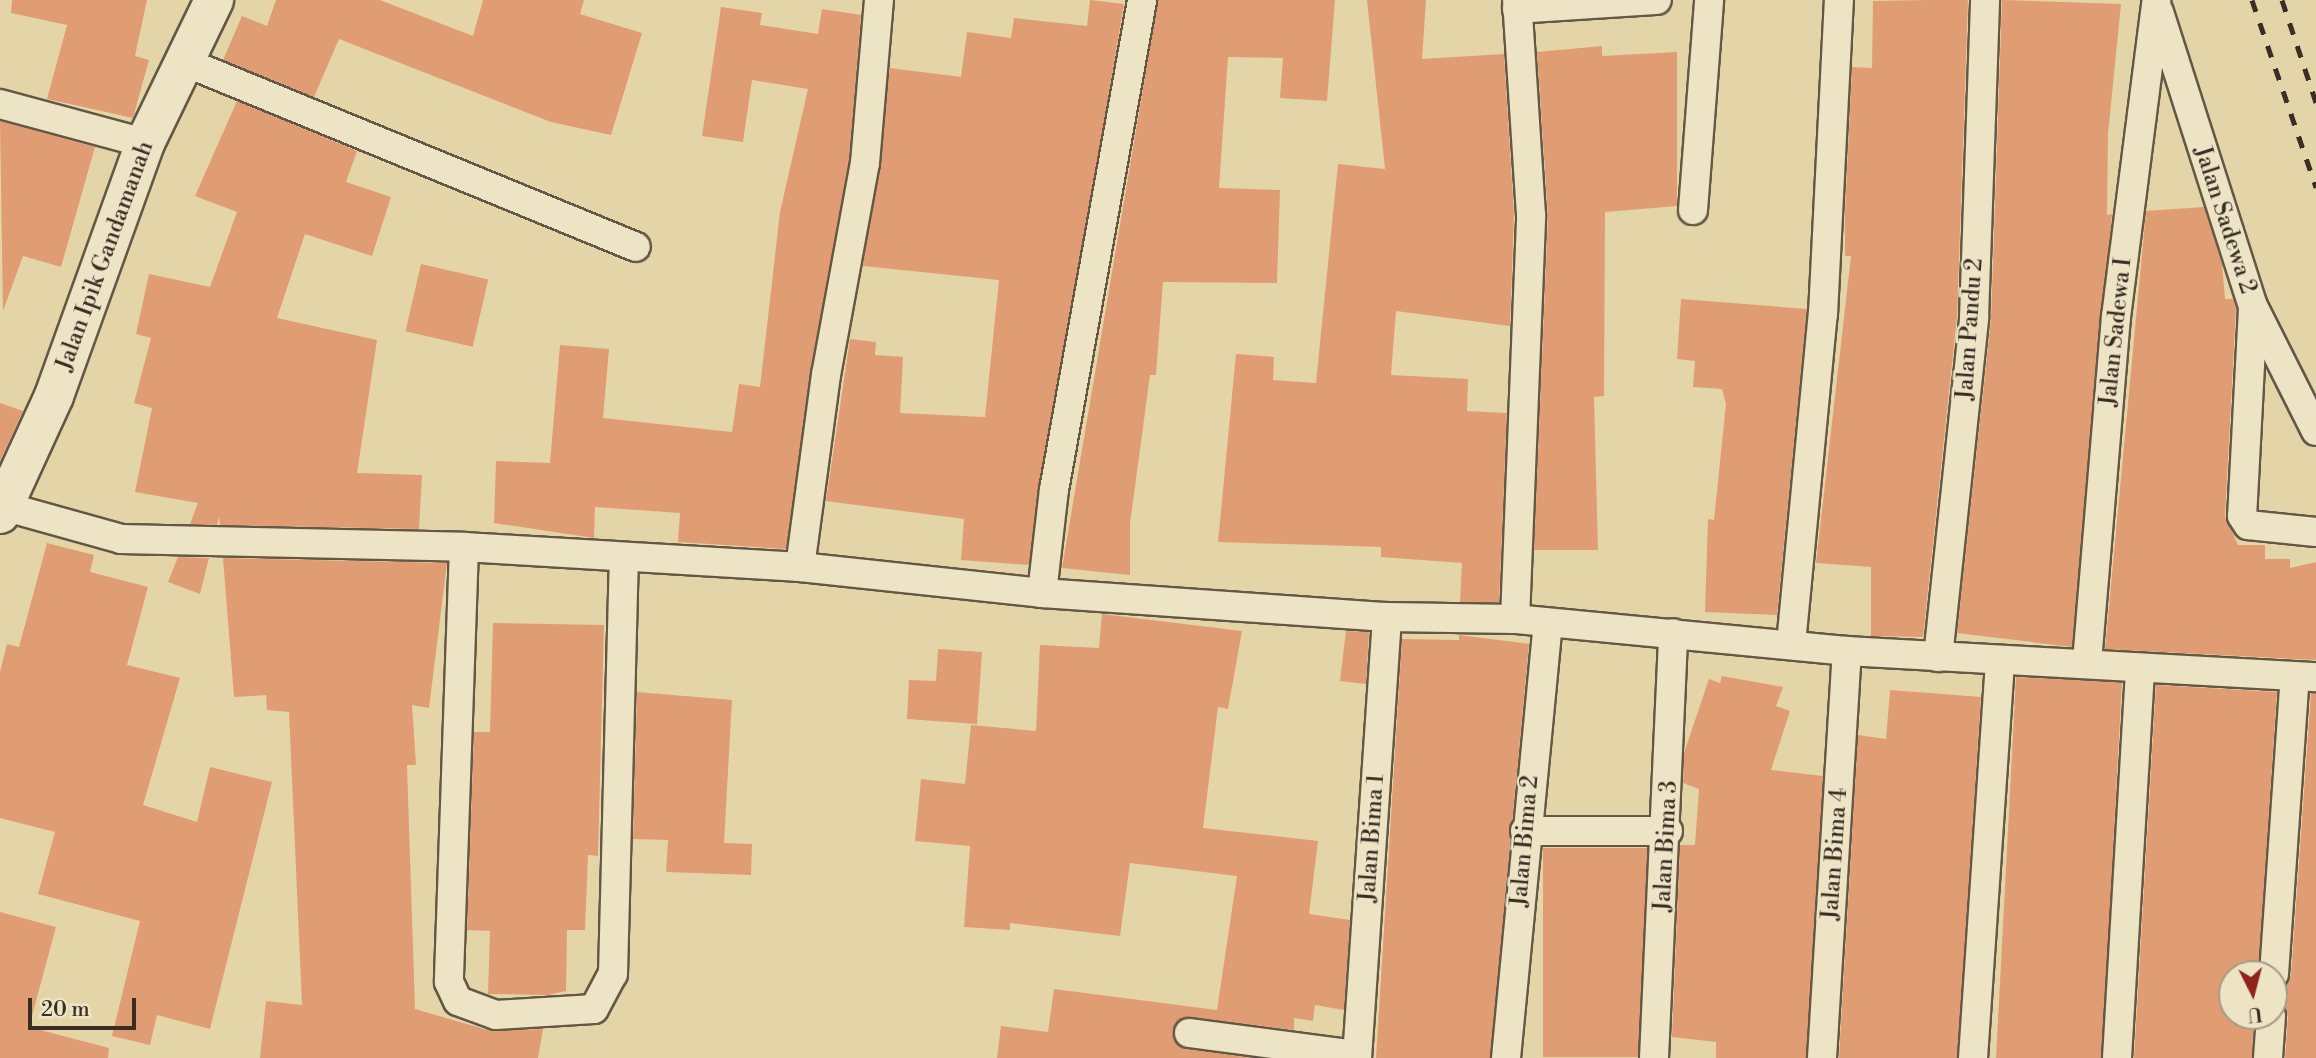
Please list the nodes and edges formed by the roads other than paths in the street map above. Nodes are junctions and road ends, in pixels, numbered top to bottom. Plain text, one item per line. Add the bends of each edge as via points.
1 (214, 0) edge
2 (879, 0) edge
3 (1142, 0) edge
4 (1657, 0) edge
5 (1709, 0) edge
6 (1839, 0) edge
7 (1985, 0) edge
8 (2156, 2) edge
9 (1517, 4) edge
10 (185, 62) junction
11 (0, 104) edge
12 (145, 144) junction
13 (1693, 210) dead end
14 (636, 247) dead end
15 (2253, 306) junction
16 (2316, 431) edge
17 (2, 510) edge
18 (2316, 531) edge
19 (464, 547) junction
20 (624, 560) junction
21 (800, 567) junction
22 (1042, 593) junction
23 (1387, 617) junction
24 (1515, 619) junction
25 (1548, 624) junction
26 (1673, 633) junction
27 (1790, 644) junction
28 (1847, 651) junction
29 (1938, 657) junction
30 (2000, 661) junction
31 (2087, 662) junction
32 (2140, 668) junction
33 (2306, 677) edge
34 (1525, 831) junction
35 (1668, 831) junction
36 (2276, 960) edge
37 (2270, 1030) edge
38 (1189, 1033) dead end
39 (1357, 1057) edge
40 (1506, 1058) edge
41 (1654, 1058) edge
42 (1822, 1058) edge
43 (1973, 1058) edge
44 (2117, 1058) edge
45 (2268, 1058) edge

1 - 10 street, Jalan Ipik Gandamanah
2 - 21 street via 865,163 826,375
3 - 22 street via 1054,490
4 - 9 street
5 - 13 street
6 - 27 street via 1823,314
7 - 29 street, Jalan Pandu 2 via 1973,318
8 - 15 street, Jalan Sadewa 2
8 - 31 street, Jalan Sadewa I via 2116,317
9 - 24 street via 1531,215
10 - 12 street, Jalan Ipik Gandamanah
10 - 14 street
11 - 12 street
12 - 17 street, Jalan Ipik Gandamanah via 54,396
15 - 16 street, Jalan Sadewa 2
15 - 18 street via 2242,516 2248,525
17 - 19 street via 121,539
19 - 20 street
19 - 20 street via 449,982 458,1002 496,1015 594,1009 612,974
20 - 21 street
21 - 22 street
22 - 23 street
23 - 24 street
23 - 39 street, Jalan Bima 1
24 - 25 street
25 - 26 street
25 - 34 street, Jalan Bima 2
26 - 27 street
26 - 35 street, Jalan Bima 3
27 - 28 street
28 - 29 street
28 - 42 street, Jalan Bima 4
29 - 30 street
30 - 31 street
30 - 43 street
31 - 32 street
32 - 33 street
32 - 44 street
33 - 36 street
34 - 35 street
34 - 40 street, Jalan Bima 2
35 - 41 street, Jalan Bima 3
37 - 45 street
38 - 39 street

